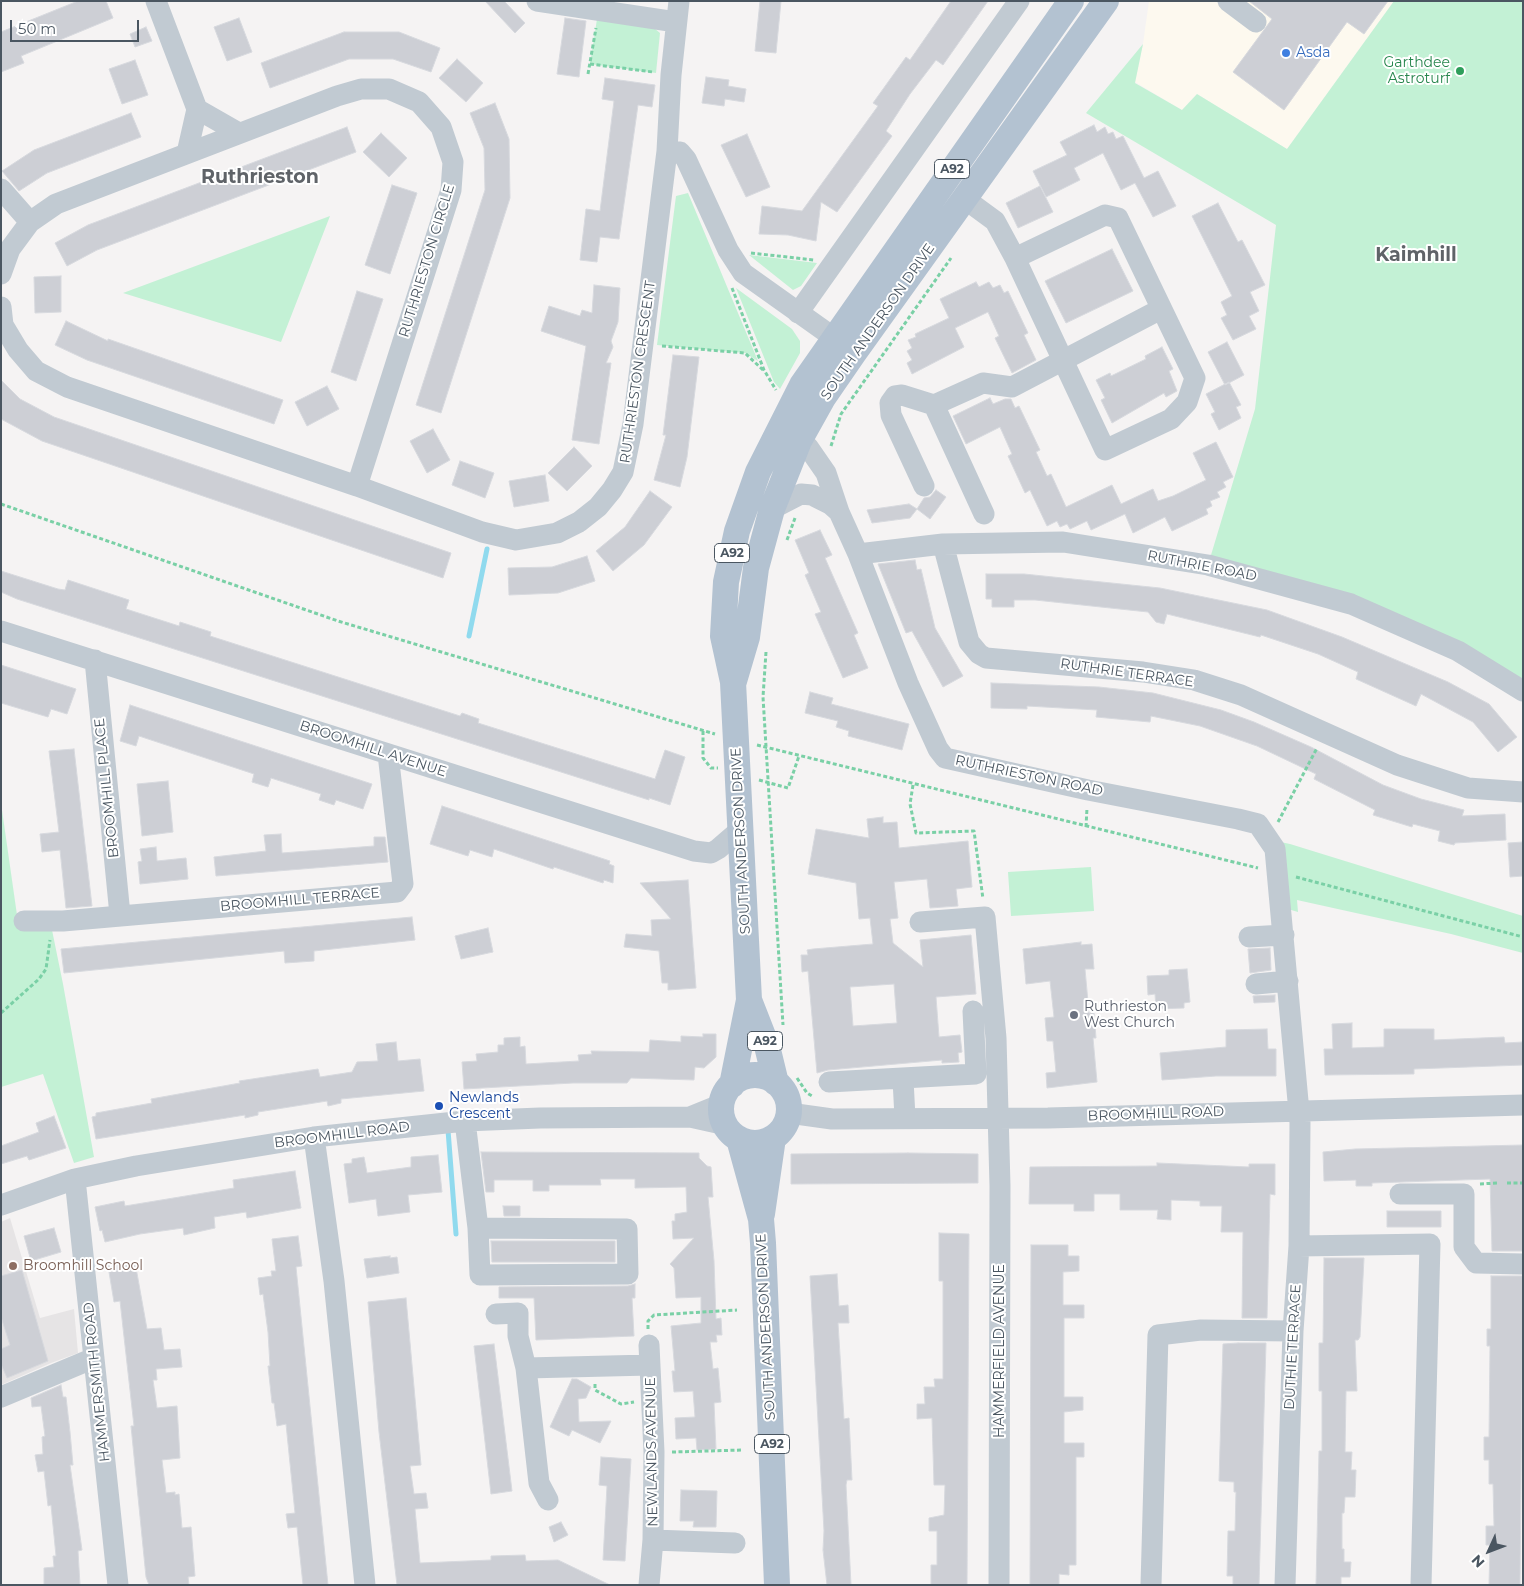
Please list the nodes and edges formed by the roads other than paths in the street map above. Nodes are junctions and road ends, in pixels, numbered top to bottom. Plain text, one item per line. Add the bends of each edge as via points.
1 (156, 1) edge
2 (537, 1) edge
3 (1019, 1) edge
4 (1071, 1) edge
5 (1106, 1) edge
6 (1228, 1) edge
7 (677, 12) edge
8 (1256, 22) dead end
9 (197, 109) junction
10 (239, 133) junction
11 (667, 151) junction
12 (187, 153) junction
13 (1, 189) edge
14 (965, 199) junction
15 (30, 222) junction
16 (1015, 258) junction
17 (1, 274) edge
18 (1, 307) edge
19 (1161, 309) junction
20 (798, 312) junction
21 (844, 345) junction
22 (1063, 360) junction
23 (934, 405) junction
24 (788, 436) junction
25 (357, 486) junction
26 (924, 486) dead end
27 (772, 509) junction
28 (839, 512) junction
29 (984, 514) dead end
30 (943, 544) junction
31 (858, 554) junction
32 (1, 631) edge
33 (95, 660) junction
34 (734, 682) junction
35 (1523, 691) edge
36 (388, 754) junction
37 (1523, 792) edge
38 (740, 830) junction
39 (120, 915) junction
40 (24, 920) dead end
41 (920, 922) dead end
42 (1284, 935) junction
43 (1249, 937) dead end
44 (1288, 981) junction
45 (1256, 984) dead end
46 (749, 1000) junction
47 (972, 1010) dead end
48 (903, 1079) junction
49 (829, 1082) dead end
50 (776, 1083) junction
51 (1523, 1104) edge
52 (1299, 1110) junction
53 (729, 1113) junction
54 (789, 1113) junction
55 (998, 1117) junction
56 (905, 1118) junction
57 (465, 1121) junction
58 (314, 1137) junction
59 (773, 1138) junction
60 (75, 1179) junction
61 (1400, 1194) dead end
62 (1, 1206) edge
63 (761, 1220) junction
64 (478, 1228) junction
65 (1299, 1246) junction
66 (1523, 1264) edge
67 (496, 1314) dead end
68 (1293, 1331) junction
69 (94, 1358) junction
70 (526, 1368) junction
71 (1, 1397) edge
72 (548, 1500) dead end
73 (653, 1540) junction
74 (735, 1543) dead end
75 (118, 1585) edge
76 (365, 1585) edge
77 (649, 1585) edge
78 (777, 1585) edge
79 (999, 1585) edge
80 (1151, 1585) edge
81 (1284, 1585) edge
82 (1421, 1585) edge

1 - 9 street
2 - 7 street via 598,10
3 - 20 street
4 - 21 main road, SOUTH ANDERSON DRIVE / A92
5 - 14 main road, SOUTH ANDERSON DRIVE / A92
6 - 8 street
7 - 11 street
9 - 10 street
9 - 12 street
10 - 12 street, RUTHRIESTON CIRCLE
10 - 25 street, RUTHRIESTON CIRCLE via 361,89 390,89 419,102 441,127 453,162 451,190
11 - 20 street via 680,152 686,159 728,250 744,273
11 - 25 street, RUTHRIESTON CRESCENT via 633,424 623,472 598,507 557,533 516,540 482,532
12 - 15 street, RUTHRIESTON CIRCLE via 56,204
13 - 15 street
14 - 16 street via 995,221
14 - 21 main road, SOUTH ANDERSON DRIVE / A92
15 - 17 street, RUTHRIESTON CIRCLE via 10,249
16 - 19 street via 1110,214 1121,221
16 - 22 street
18 - 25 street via 3,325 18,350 36,371 67,387
19 - 22 street
19 - 22 street via 1195,378 1187,402 1171,419 1105,450
20 - 21 street
21 - 24 main road, SOUTH ANDERSON DRIVE / A92 via 802,384
22 - 23 street via 1012,386 983,382
23 - 26 street via 899,395 890,403 891,415
23 - 29 street
24 - 27 main road, SOUTH ANDERSON DRIVE / A92
24 - 28 street, RUTHRIESTON ROAD via 816,456 826,473
24 - 34 main road, SOUTH ANDERSON DRIVE / A92 via 758,472 737,531 726,582 723,636
27 - 28 street via 802,494 812,495
27 - 34 main road, SOUTH ANDERSON DRIVE / A92 via 756,568 747,638
28 - 31 street, RUTHRIESTON ROAD
30 - 31 street, RUTHRIE ROAD
30 - 35 street, RUTHRIE ROAD via 1062,542 1208,564 1351,604 1458,651
30 - 37 street, RUTHRIE TERRACE via 969,642 986,658 1143,672 1194,680 1241,695 1397,765 1468,788
31 - 42 street, RUTHRIESTON ROAD via 908,683 945,758 1258,824 1275,849
32 - 33 street, BROOMHILL AVENUE
33 - 36 street, BROOMHILL AVENUE
33 - 39 street, BROOMHILL PLACE
34 - 38 main road, SOUTH ANDERSON DRIVE / A92
36 - 38 street, BROOMHILL AVENUE via 694,851 710,853
36 - 39 street, BROOMHILL TERRACE via 403,884 397,892
38 - 46 main road, SOUTH ANDERSON DRIVE / A92
39 - 40 street, BROOMHILL TERRACE via 63,921
41 - 55 street, HAMMERFIELD AVENUE via 986,917 996,1038
42 - 43 street
42 - 44 street
44 - 45 street
44 - 52 street
46 - 50 main road, A92 via 767,1046
46 - 53 main road, A92
47 - 48 street via 976,1074
48 - 49 street
48 - 56 street
50 - 53 main road via 766,1077 742,1078
50 - 54 main road, A92 via 786,1096
51 - 52 street, BROOMHILL ROAD
52 - 55 street, BROOMHILL ROAD
52 - 65 street, DUTHIE TERRACE
53 - 57 street, BROOMHILL ROAD via 690,1117
53 - 59 main road via 756,1143
53 - 63 main road, A92
54 - 56 street, BROOMHILL ROAD via 832,1119
54 - 59 main road, A92 via 784,1128
55 - 56 street, BROOMHILL ROAD
55 - 79 street, HAMMERFIELD AVENUE
57 - 58 street, BROOMHILL ROAD
57 - 64 street
58 - 60 street, BROOMHILL ROAD
58 - 76 street via 334,1281
59 - 63 main road, A92
60 - 62 street, BROOMHILL ROAD
60 - 69 street, HAMMERSMITH ROAD
61 - 66 street via 1464,1194 1464,1247 1476,1263
63 - 78 main road, SOUTH ANDERSON DRIVE / A92
64 - 64 street via 480,1275 628,1274 627,1229
65 - 68 street, DUTHIE TERRACE
65 - 82 street via 1430,1244
67 - 70 street via 518,1313 518,1336
68 - 80 street via 1209,1329 1158,1335
68 - 81 street, DUTHIE TERRACE
69 - 71 street
69 - 75 street, HAMMERSMITH ROAD
70 - 72 street via 539,1483
70 - 73 street, NEWLANDS AVENUE via 594,1366 650,1355
73 - 74 street, NEWLANDS AVENUE
73 - 77 street, NEWLANDS AVENUE

